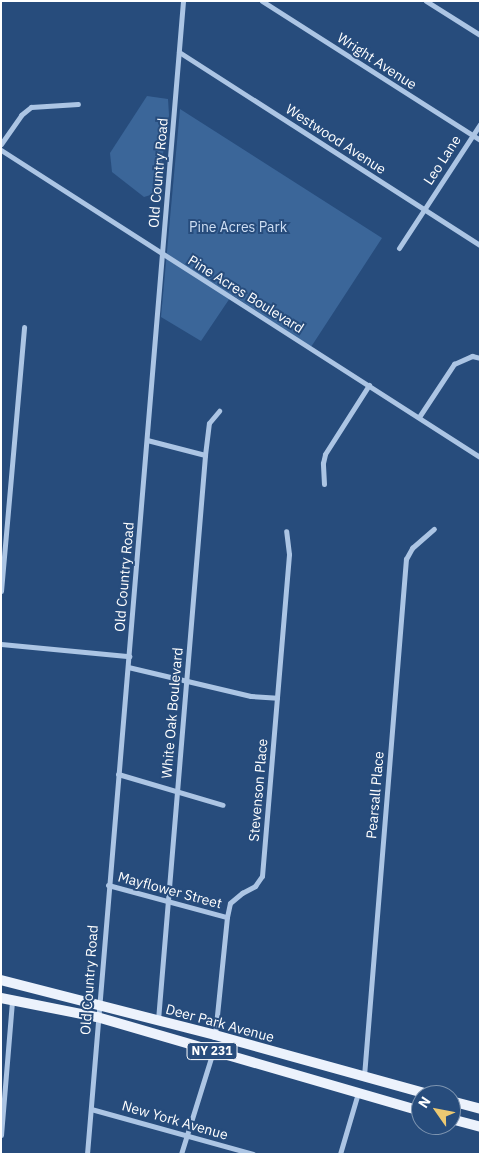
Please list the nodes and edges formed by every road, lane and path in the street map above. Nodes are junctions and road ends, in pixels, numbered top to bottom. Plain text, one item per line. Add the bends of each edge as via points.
1 (183, 1) edge
2 (262, 1) edge
3 (426, 1) edge
4 (480, 36) edge
5 (179, 52) junction
6 (78, 104) dead end
7 (480, 124) edge
8 (472, 136) junction
9 (480, 140) edge
10 (1, 144) edge
11 (1, 150) edge
12 (424, 209) junction
13 (480, 245) edge
14 (399, 248) dead end
15 (163, 255) junction
16 (24, 327) dead end
17 (480, 358) edge
18 (369, 386) junction
19 (219, 411) dead end
20 (420, 417) junction
21 (146, 440) junction
22 (205, 455) junction
23 (480, 457) edge
24 (324, 484) dead end
25 (434, 529) dead end
26 (286, 531) dead end
27 (1, 591) edge
28 (1, 644) edge
29 (129, 656) junction
30 (128, 666) junction
31 (186, 680) junction
32 (277, 698) junction
33 (118, 774) junction
34 (177, 793) junction
35 (224, 805) dead end
36 (108, 885) junction
37 (168, 903) junction
38 (227, 917) junction
39 (1, 980) edge
40 (1, 998) edge
41 (12, 1000) junction
42 (99, 1004) junction
43 (97, 1017) junction
44 (158, 1021) junction
45 (215, 1035) junction
46 (213, 1051) junction
47 (4, 1071) edge
48 (364, 1076) junction
49 (411, 1089) edge
50 (358, 1093) junction
51 (461, 1104) edge
52 (91, 1108) junction
53 (411, 1108) edge
54 (480, 1109) edge
55 (461, 1122) edge
56 (480, 1127) edge
57 (1, 1135) edge
58 (186, 1135) junction
59 (87, 1154) edge
60 (181, 1154) edge
61 (253, 1154) edge
62 (340, 1154) edge

1 - 5 street, Old Country Road
2 - 8 street, Wright Avenue
3 - 4 street
5 - 12 street, Westwood Avenue
5 - 15 street, Old Country Road
6 - 10 street via 31,107 21,115
7 - 8 street, Leo Lane
8 - 9 street, Wright Avenue
8 - 12 street, Leo Lane
11 - 15 street, Pine Acres Boulevard
12 - 13 street, Westwood Avenue
12 - 14 street, Leo Lane
15 - 18 street, Pine Acres Boulevard
15 - 21 street, Old Country Road
16 - 27 street
17 - 20 street via 472,356 454,364
18 - 20 street, Pine Acres Boulevard
18 - 24 street via 325,454 322,463
19 - 22 street, White Oak Boulevard via 209,423
20 - 23 street, Pine Acres Boulevard
21 - 22 street
21 - 29 street, Old Country Road
22 - 31 street, White Oak Boulevard
25 - 48 street, Pearsall Place via 412,548 406,559
26 - 32 street, Stevenson Place via 289,554
28 - 29 street
29 - 30 street, Old Country Road
30 - 31 street
30 - 33 street, Old Country Road
31 - 32 street via 251,696
31 - 34 street, White Oak Boulevard
32 - 38 street, Stevenson Place via 262,876 255,886 230,904
33 - 34 street
33 - 36 street, Old Country Road
34 - 35 street
34 - 37 street, White Oak Boulevard
36 - 37 street, Mayflower Street
36 - 42 street, Old Country Road
37 - 38 street, Mayflower Street
37 - 44 street, White Oak Boulevard
38 - 45 street, Stevenson Place
39 - 42 main road, Deer Park Avenue / NY 231
40 - 41 main road, Deer Park Avenue / NY 231
41 - 43 main road, Deer Park Avenue / NY 231
41 - 47 street
42 - 43 street, Old Country Road
42 - 44 main road, Deer Park Avenue / NY 231
43 - 46 main road, Deer Park Avenue / NY 231
43 - 52 street, Old Country Road
44 - 45 main road, Deer Park Avenue / NY 231
45 - 48 main road, Deer Park Avenue / NY 231
46 - 50 main road, Deer Park Avenue / NY 231
46 - 58 street
47 - 57 street
48 - 49 main road, Deer Park Avenue / NY 231
50 - 53 main road, Deer Park Avenue / NY 231
50 - 62 street
51 - 54 main road
52 - 58 street, New York Avenue
52 - 59 street, Old Country Road
55 - 56 main road
58 - 60 street
58 - 61 street, New York Avenue

